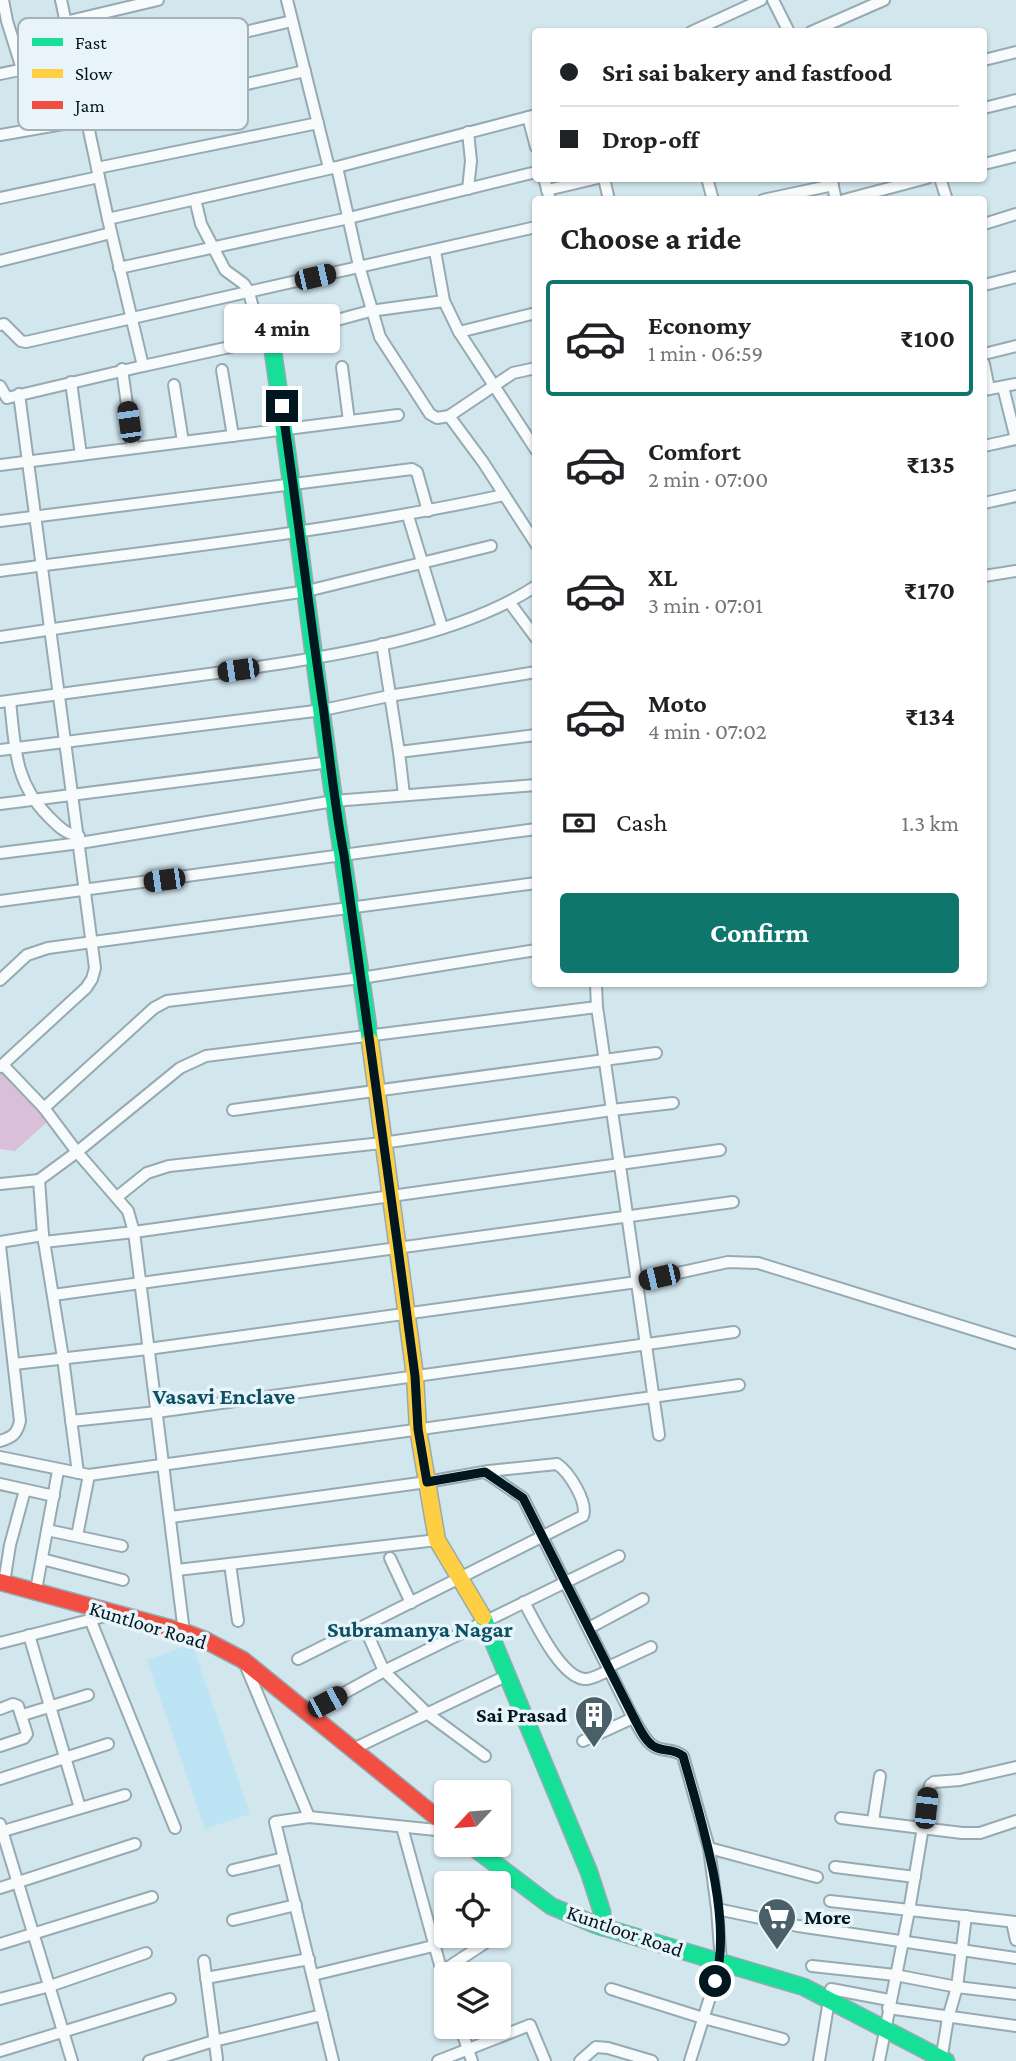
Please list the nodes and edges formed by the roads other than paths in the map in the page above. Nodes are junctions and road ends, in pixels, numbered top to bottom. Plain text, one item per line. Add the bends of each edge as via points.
1 (3, 0) edge
2 (61, 0) edge
3 (158, 0) edge
4 (287, 0) edge
5 (761, 0) edge
6 (773, 0) edge
7 (876, 1) edge
8 (122, 4) edge
9 (64, 18) edge
10 (78, 18) edge
11 (292, 21) junction
12 (700, 28) edge
13 (787, 28) edge
14 (819, 28) edge
15 (248, 31) edge
16 (1016, 52) edge
17 (18, 57) edge
18 (987, 59) edge
19 (18, 70) edge
20 (305, 71) junction
21 (0, 74) edge
22 (248, 84) edge
23 (1016, 100) edge
24 (987, 107) edge
25 (532, 116) edge
26 (318, 122) junction
27 (29, 130) edge
28 (88, 130) edge
29 (468, 132) junction
30 (0, 135) edge
31 (1016, 156) edge
32 (987, 163) edge
33 (333, 167) junction
34 (98, 173) junction
35 (532, 173) edge
36 (579, 182) edge
37 (832, 182) edge
38 (911, 182) edge
39 (468, 189) junction
40 (547, 189) edge
41 (778, 196) edge
42 (859, 196) edge
43 (0, 198) edge
44 (195, 199) junction
45 (1016, 214) edge
46 (349, 218) junction
47 (108, 219) junction
48 (987, 223) edge
49 (532, 228) edge
50 (111, 233) junction
51 (214, 248) junction
52 (435, 251) junction
53 (0, 261) edge
54 (359, 267) junction
55 (119, 268) junction
56 (1016, 277) edge
57 (987, 284) edge
58 (249, 292) junction
59 (444, 301) junction
60 (370, 311) junction
61 (532, 314) edge
62 (132, 319) junction
63 (0, 324) edge
64 (459, 332) junction
65 (266, 339) junction
66 (1016, 346) edge
67 (987, 353) edge
68 (143, 366) junction
69 (342, 367) dead end
70 (122, 369) junction
71 (532, 369) edge
72 (222, 370) dead end
73 (71, 382) junction
74 (1016, 384) edge
75 (174, 385) dead end
76 (494, 385) junction
77 (0, 386) edge
78 (1003, 387) junction
79 (987, 389) edge
80 (19, 394) junction
81 (398, 415) dead end
82 (449, 416) junction
83 (349, 421) junction
84 (285, 429) junction
85 (233, 436) junction
86 (1016, 439) edge
87 (183, 442) junction
88 (532, 444) edge
89 (987, 445) edge
90 (133, 448) junction
91 (81, 455) junction
92 (29, 461) junction
93 (0, 465) edge
94 (293, 482) junction
95 (504, 495) junction
96 (1016, 496) edge
97 (987, 502) edge
98 (428, 511) junction
99 (36, 516) junction
100 (408, 516) junction
101 (0, 522) edge
102 (299, 533) junction
103 (532, 538) edge
104 (491, 546) dead end
105 (423, 563) junction
106 (43, 566) junction
107 (0, 571) edge
108 (1016, 571) edge
109 (987, 576) edge
110 (532, 589) edge
111 (307, 591) junction
112 (510, 603) junction
113 (442, 627) junction
114 (51, 631) junction
115 (532, 633) edge
116 (0, 637) edge
117 (382, 644) junction
118 (314, 659) junction
119 (532, 673) edge
120 (60, 696) junction
121 (389, 696) junction
122 (5, 702) edge
123 (323, 710) junction
124 (532, 735) edge
125 (66, 742) junction
126 (15, 748) junction
127 (0, 750) edge
128 (399, 752) junction
129 (330, 762) junction
130 (532, 785) edge
131 (73, 794) junction
132 (404, 795) junction
133 (34, 800) junction
134 (334, 801) junction
135 (0, 804) edge
136 (532, 830) edge
137 (80, 839) junction
138 (0, 853) edge
139 (344, 855) junction
140 (532, 884) edge
141 (86, 890) junction
142 (0, 901) edge
143 (352, 908) junction
144 (93, 943) junction
145 (532, 951) edge
146 (361, 978) junction
147 (0, 980) edge
148 (596, 987) edge
149 (597, 1007) junction
150 (369, 1037) junction
151 (656, 1053) dead end
152 (605, 1060) junction
153 (2, 1066) edge
154 (377, 1091) junction
155 (673, 1103) dead end
156 (44, 1108) junction
157 (233, 1110) dead end
158 (612, 1110) junction
159 (382, 1143) junction
160 (720, 1150) dead end
161 (77, 1152) junction
162 (620, 1164) junction
163 (39, 1180) junction
164 (0, 1184) edge
165 (117, 1197) junction
166 (391, 1197) junction
167 (733, 1202) dead end
168 (627, 1216) junction
169 (134, 1232) junction
170 (43, 1239) junction
171 (0, 1244) edge
172 (398, 1248) junction
173 (637, 1282) junction
174 (141, 1283) junction
175 (52, 1295) junction
176 (407, 1315) junction
177 (734, 1332) dead end
178 (645, 1343) junction
179 (1016, 1343) edge
180 (148, 1349) junction
181 (63, 1358) junction
182 (14, 1364) junction
183 (415, 1376) junction
184 (739, 1385) dead end
185 (653, 1397) junction
186 (157, 1412) junction
187 (71, 1421) junction
188 (418, 1429) junction
189 (659, 1435) dead end
190 (0, 1441) edge
191 (0, 1457) edge
192 (164, 1465) junction
193 (58, 1471) junction
194 (485, 1472) junction
195 (83, 1474) junction
196 (427, 1482) junction
197 (0, 1484) edge
198 (25, 1490) junction
199 (54, 1496) junction
200 (171, 1517) junction
201 (47, 1530) junction
202 (542, 1535) junction
203 (77, 1536) junction
204 (437, 1540) junction
205 (5, 1544) edge
206 (122, 1546) dead end
207 (620, 1556) dead end
208 (390, 1558) dead end
209 (42, 1559) junction
210 (230, 1563) junction
211 (177, 1570) junction
212 (460, 1578) junction
213 (123, 1580) dead end
214 (565, 1582) junction
215 (2, 1583) edge
216 (36, 1590) junction
217 (643, 1600) dead end
218 (524, 1602) junction
219 (411, 1603) junction
220 (113, 1614) junction
221 (90, 1619) junction
222 (238, 1621) dead end
223 (485, 1621) junction
224 (364, 1626) junction
225 (589, 1628) junction
226 (184, 1632) junction
227 (29, 1635) junction
228 (0, 1643) edge
229 (651, 1647) dead end
230 (298, 1659) dead end
231 (243, 1660) junction
232 (609, 1668) junction
233 (384, 1671) junction
234 (508, 1675) junction
235 (88, 1695) dead end
236 (49, 1707) junction
237 (0, 1709) edge
238 (308, 1713) junction
239 (26, 1714) dead end
240 (428, 1714) junction
241 (634, 1718) junction
242 (583, 1741) dead end
243 (108, 1744) dead end
244 (0, 1746) edge
245 (353, 1749) junction
246 (485, 1756) dead end
247 (65, 1758) junction
248 (1016, 1767) edge
249 (880, 1776) dead end
250 (0, 1779) edge
251 (125, 1795) dead end
252 (80, 1808) junction
253 (434, 1815) edge
254 (309, 1817) junction
255 (841, 1818) dead end
256 (873, 1821) junction
257 (1016, 1821) edge
258 (402, 1827) junction
259 (924, 1827) junction
260 (175, 1828) dead end
261 (1, 1829) edge
262 (434, 1830) edge
263 (135, 1844) dead end
264 (709, 1848) junction
265 (481, 1857) edge
266 (284, 1858) junction
267 (835, 1867) dead end
268 (233, 1870) dead end
269 (495, 1871) edge
270 (817, 1877) dead end
271 (915, 1877) junction
272 (18, 1882) junction
273 (511, 1885) edge
274 (0, 1888) edge
275 (152, 1897) dead end
276 (830, 1901) dead end
277 (296, 1905) junction
278 (717, 1909) junction
279 (909, 1912) junction
280 (966, 1916) junction
281 (233, 1920) dead end
282 (1014, 1922) edge
283 (602, 1927) junction
284 (34, 1934) junction
285 (1016, 1940) edge
286 (902, 1941) junction
287 (0, 1944) edge
288 (433, 1946) junction
289 (477, 1948) edge
290 (960, 1952) junction
291 (146, 1953) dead end
292 (1016, 1958) edge
293 (309, 1959) junction
294 (204, 1961) dead end
295 (438, 1962) edge
296 (456, 1962) edge
297 (721, 1962) junction
298 (812, 1966) dead end
299 (313, 1975) junction
300 (895, 1975) junction
301 (206, 1979) junction
302 (50, 1986) junction
303 (957, 1987) junction
304 (611, 1989) dead end
305 (830, 1994) junction
306 (1016, 1994) edge
307 (0, 1999) edge
308 (170, 1999) dead end
309 (889, 2004) junction
310 (322, 2015) junction
311 (703, 2018) junction
312 (948, 2018) junction
313 (1016, 2026) edge
314 (884, 2030) junction
315 (63, 2031) junction
316 (465, 2039) edge
317 (783, 2039) dead end
318 (214, 2041) junction
319 (468, 2049) junction
320 (0, 2051) edge
321 (218, 2059) dead end
322 (943, 2060) edge
323 (72, 2061) edge
324 (149, 2061) edge
325 (333, 2061) edge
326 (438, 2061) edge
327 (472, 2061) edge
328 (545, 2061) edge
329 (580, 2061) edge
330 (652, 2061) edge
331 (690, 2061) edge
332 (819, 2061) edge
333 (879, 2061) edge

1 - 17 street
2 - 9 street
3 - 8 street
4 - 11 street
5 - 12 street
6 - 13 street
7 - 14 street
8 - 10 street
11 - 15 street
11 - 20 street
16 - 18 street
19 - 21 street
20 - 22 street
20 - 26 street
23 - 24 street
25 - 29 street
26 - 33 street
26 - 34 street
27 - 30 street
28 - 34 street
29 - 33 street
29 - 39 street
31 - 32 street
33 - 44 street
33 - 46 street
34 - 43 street
34 - 47 street
35 - 39 street
36 - 40 street
37 - 41 street
38 - 42 street
39 - 46 street
44 - 47 street
44 - 51 street
45 - 48 street
46 - 51 street
46 - 54 street
47 - 50 street
49 - 52 street
50 - 53 street
50 - 55 street
51 - 55 street
51 - 58 street via 226,270
52 - 54 street
52 - 59 street
54 - 58 street
54 - 60 street
55 - 62 street
56 - 57 street
58 - 62 street
58 - 65 street
59 - 60 street
59 - 64 street
60 - 65 street
60 - 82 street via 380,337 430,414
61 - 64 street
62 - 63 street via 26,342
62 - 68 street
64 - 76 street
65 - 68 street
65 - 84 street
66 - 67 street
68 - 70 street
69 - 83 street
70 - 73 street
70 - 90 street
71 - 76 street via 513,373
72 - 85 street
73 - 80 street
73 - 91 street
74 - 78 street
75 - 87 street
76 - 82 street
76 - 88 street
77 - 80 street via 7,398
78 - 79 street
78 - 86 street
80 - 92 street
81 - 83 street
82 - 95 street
83 - 84 street
84 - 85 street
84 - 94 street
85 - 87 street
86 - 89 street
87 - 90 street
90 - 91 street
91 - 92 street
92 - 93 street
92 - 99 street
94 - 98 street via 415,469
94 - 99 street
94 - 102 street
95 - 98 street
95 - 103 street
96 - 97 street
98 - 100 street
99 - 101 street
99 - 106 street
100 - 102 street
100 - 105 street
102 - 106 street
102 - 111 street
104 - 105 street
105 - 111 street
105 - 113 street
106 - 107 street
106 - 114 street
108 - 109 street
110 - 112 street
111 - 114 street
111 - 118 street
112 - 113 street
112 - 115 street
113 - 117 street
114 - 116 street
114 - 120 street
117 - 118 street
117 - 121 street
118 - 120 street
118 - 123 street
119 - 121 street
120 - 122 street
120 - 125 street
121 - 123 street
121 - 128 street
122 - 126 street
123 - 125 street
123 - 129 street
124 - 128 street
125 - 126 street
125 - 131 street
126 - 127 street
126 - 133 street
128 - 132 street
129 - 131 street
129 - 134 street
130 - 132 street
131 - 133 street
131 - 137 street
132 - 134 street
133 - 135 street
133 - 137 street via 69,835
134 - 137 street
134 - 139 street
136 - 139 street
137 - 138 street
137 - 141 street
139 - 141 street
139 - 143 street
140 - 143 street
141 - 142 street
141 - 144 street
143 - 144 street
143 - 146 street
144 - 147 street via 37,951
144 - 153 street via 95,968 86,988
145 - 146 street
146 - 150 street
146 - 156 street via 167,1001
148 - 149 street
149 - 150 street
149 - 152 street
150 - 154 street
150 - 161 street via 196,1059
151 - 152 street
152 - 154 street
152 - 158 street
153 - 156 street
154 - 157 street
154 - 159 street
155 - 158 street
156 - 161 street
158 - 159 street
158 - 162 street
159 - 165 street via 158,1168
159 - 166 street
160 - 162 street
161 - 163 street
161 - 165 street
162 - 166 street
162 - 168 street
163 - 164 street
163 - 170 street
165 - 169 street via 128,1211
166 - 169 street
166 - 172 street
167 - 168 street
168 - 172 street
168 - 173 street
169 - 170 street
169 - 174 street
170 - 171 street
170 - 175 street
171 - 182 street
172 - 174 street
172 - 176 street
173 - 176 street
173 - 178 street
173 - 179 street via 728,1262 758,1263
174 - 175 street
174 - 180 street
175 - 181 street
176 - 180 street
176 - 183 street
177 - 178 street
178 - 183 street
178 - 185 street
180 - 181 street
180 - 186 street
181 - 182 street
181 - 187 street
182 - 190 street via 20,1421 11,1438
183 - 186 street
183 - 188 street
184 - 185 street
185 - 188 street
185 - 189 street
186 - 187 street
186 - 192 street
187 - 195 street
188 - 192 street
188 - 196 street
191 - 193 street
192 - 195 street
192 - 200 street
193 - 195 street
193 - 199 street
194 - 196 street
194 - 202 street via 523,1498
194 - 202 street via 557,1464 564,1469 584,1513
195 - 203 street
196 - 200 street
196 - 204 street
197 - 198 street
198 - 199 street
198 - 205 street
199 - 201 street
200 - 211 street
201 - 203 street
201 - 209 street
202 - 212 street
202 - 214 street
203 - 206 street
204 - 210 street
204 - 212 street
205 - 215 street
207 - 214 street
208 - 219 street
209 - 213 street
209 - 216 street
210 - 211 street
210 - 222 street
211 - 226 street
212 - 219 street
212 - 223 street
214 - 218 street
214 - 225 street
215 - 216 street, Kuntloor Road
216 - 220 street, Kuntloor Road
217 - 225 street
218 - 223 street
218 - 232 street via 553,1652 574,1675 589,1678
219 - 224 street
220 - 221 street
220 - 226 street, Kuntloor Road
221 - 227 street
221 - 260 street
223 - 233 street
223 - 234 street
224 - 230 street
224 - 233 street
225 - 232 street
226 - 231 street, Kuntloor Road
227 - 228 street
227 - 236 street
229 - 232 street
231 - 238 street, Kuntloor Road
231 - 254 street
232 - 241 street
233 - 238 street
233 - 240 street
234 - 240 street
234 - 283 street via 589,1872
235 - 236 street
236 - 239 street
236 - 247 street
237 - 244 street via 18,1706 27,1734
238 - 245 street, Kuntloor Road
240 - 245 street
240 - 246 street
241 - 242 street
241 - 264 street via 653,1746 683,1756
243 - 247 street
245 - 253 street, Kuntloor Road
247 - 250 street
247 - 252 street
248 - 259 street via 934,1782
249 - 256 street
251 - 252 street
252 - 261 street
254 - 258 street
254 - 266 street via 275,1822
255 - 256 street
256 - 259 street
257 - 259 street via 980,1833
258 - 262 street
258 - 288 street
259 - 271 street
261 - 272 street
263 - 272 street
264 - 270 street
264 - 278 street
265 - 269 street, Kuntloor Road
266 - 268 street
266 - 277 street
267 - 271 street
271 - 279 street
272 - 274 street
272 - 284 street
273 - 283 street, Kuntloor Road
275 - 284 street
276 - 279 street
277 - 281 street
277 - 293 street
278 - 286 street
278 - 297 street
279 - 280 street
279 - 286 street
280 - 282 street
280 - 290 street
282 - 285 street
283 - 297 street, Kuntloor Road
284 - 287 street
284 - 302 street
286 - 290 street
286 - 300 street
288 - 295 street
288 - 299 street
289 - 296 street
290 - 292 street
290 - 303 street
291 - 302 street
293 - 299 street
293 - 301 street
294 - 301 street
297 - 305 street, Kuntloor Road
297 - 311 street
298 - 300 street
299 - 310 street
300 - 303 street
300 - 309 street
301 - 318 street
302 - 307 street
302 - 315 street
303 - 306 street
303 - 312 street
304 - 311 street
305 - 309 street
305 - 314 street, Kuntloor Road
305 - 332 street
308 - 315 street
309 - 312 street
309 - 314 street
310 - 318 street
310 - 325 street
311 - 317 street
311 - 331 street
312 - 313 street
312 - 322 street
314 - 322 street, Kuntloor Road
314 - 333 street
315 - 320 street
315 - 323 street
316 - 319 street
318 - 321 street
318 - 324 street
319 - 326 street
319 - 327 street
319 - 328 street via 530,2025
329 - 330 street via 596,2047

